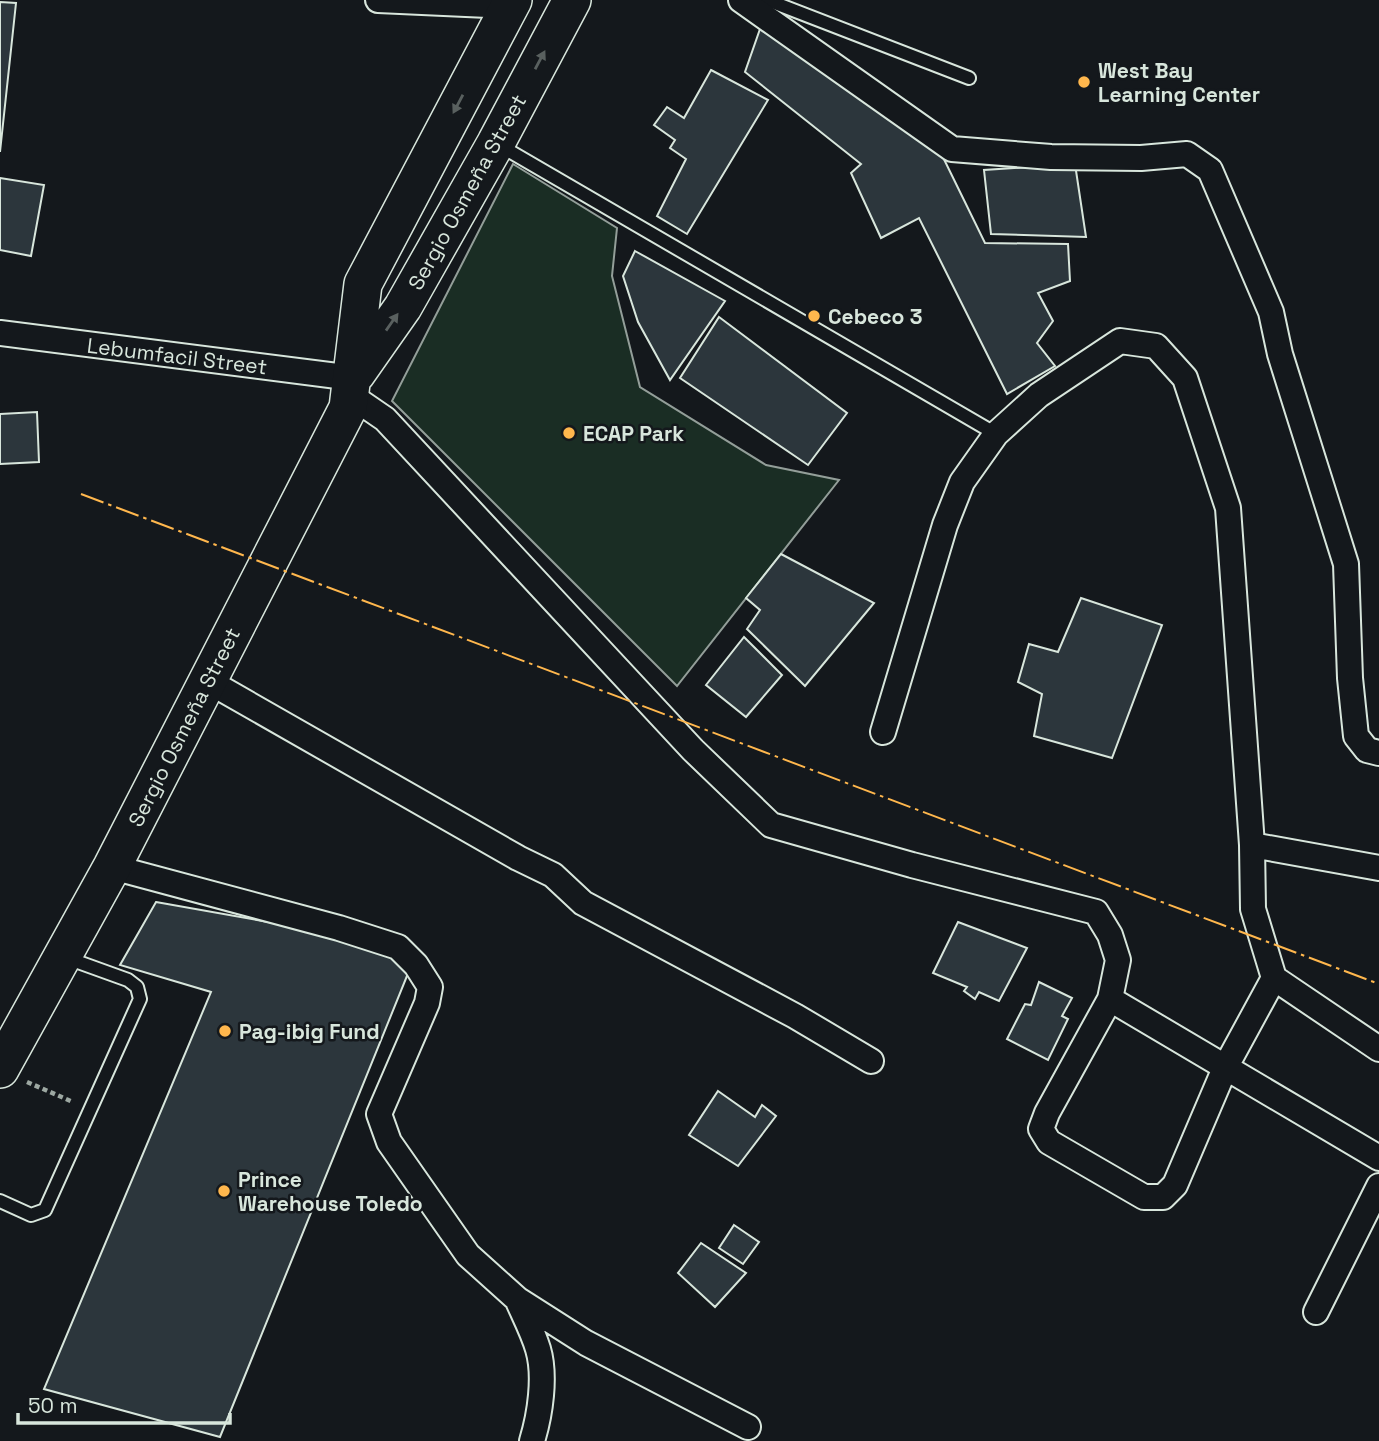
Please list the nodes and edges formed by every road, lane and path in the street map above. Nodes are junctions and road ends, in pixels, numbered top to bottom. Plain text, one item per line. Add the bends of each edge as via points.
1 (378, 0) edge
2 (572, 0) edge
3 (741, 0) edge
4 (767, 0) edge
5 (511, 3) edge
6 (969, 78) dead end
7 (496, 143) junction
8 (0, 333) edge
9 (352, 386) junction
10 (996, 434) junction
11 (208, 681) junction
12 (883, 732) dead end
13 (1379, 753) edge
14 (1252, 845) junction
15 (112, 867) junction
16 (1379, 868) edge
17 (63, 956) junction
18 (1274, 978) junction
19 (1110, 999) junction
20 (1379, 1049) edge
21 (871, 1061) dead end
22 (1225, 1068) junction
23 (11, 1075) edge
24 (90, 1109) junction
25 (1379, 1158) edge
26 (1379, 1185) edge
27 (0, 1201) edge
28 (517, 1299) junction
29 (1316, 1312) dead end
30 (748, 1427) dead end
31 (532, 1441) edge

1 - 5 street
7 -> 2 main road, Sergio Osmeña Street
3 - 13 street via 952,149 1051,157 1187,154 1210,170 1271,312 1346,564 1356,736 1367,750
4 - 6 lane
5 -> 9 main road, Sergio Osmeña Street via 363,284
9 -> 7 main road, Sergio Osmeña Street via 403,307
7 - 10 lane
8 - 9 street, Lebumfacil Street
9 - 11 main road, Sergio Osmeña Street via 348,408
9 - 19 street via 692,750 771,825 1096,912 1118,960
10 - 12 street via 962,482 945,524
10 - 14 street via 1038,395 1120,341 1156,346 1185,378 1228,508
11 - 15 main road, Sergio Osmeña Street
11 - 21 street via 553,875 583,904
14 - 16 street
14 - 18 street via 1253,909
15 - 17 main road, Sergio Osmeña Street
15 - 28 street via 398,947 416,965 430,987 427,1003 379,1114 389,1142 468,1255
17 - 23 main road, Sergio Osmeña Street
17 - 24 lane via 128,980 137,987 140,999
18 - 20 street
18 - 22 street
19 - 22 street
19 - 22 street via 1047,1113 1041,1129 1049,1142 1143,1197 1163,1197 1175,1185
22 - 25 street
23 - 24 path
24 - 27 lane via 45,1210 31,1215
26 - 29 street
28 - 30 street via 586,1343
28 - 31 street via 538,1350 541,1377

